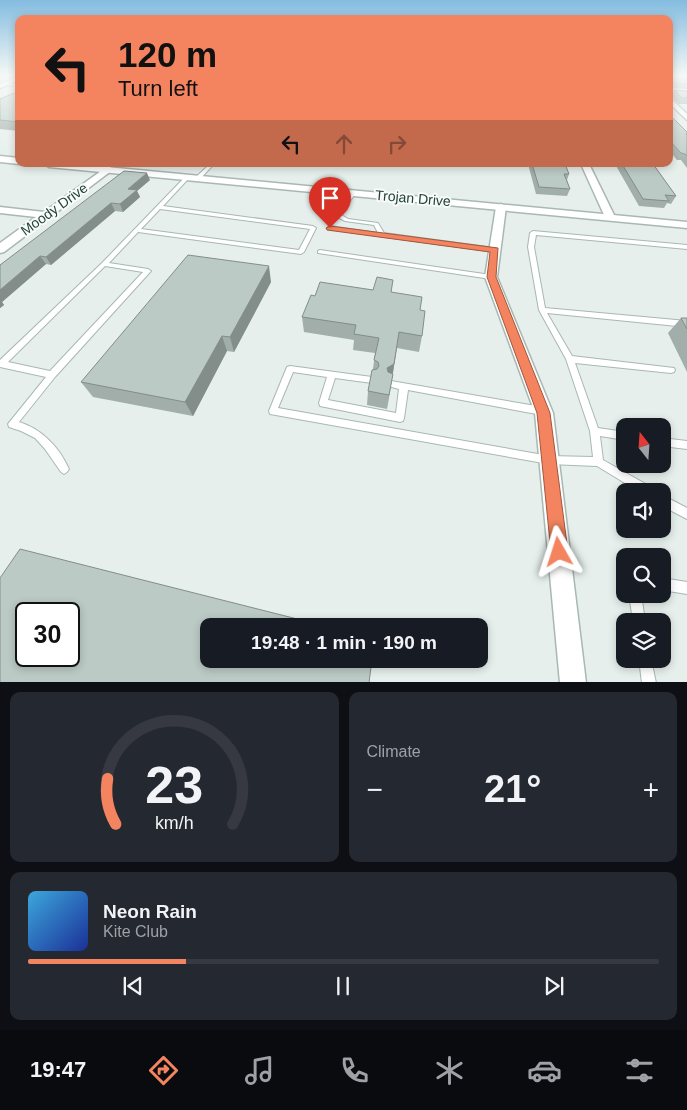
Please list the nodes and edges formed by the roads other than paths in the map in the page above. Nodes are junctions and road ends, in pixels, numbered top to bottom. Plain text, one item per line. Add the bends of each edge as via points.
1 (676, 107) edge
2 (687, 118) edge
3 (0, 159) edge
4 (15, 161) edge
5 (85, 167) edge
6 (208, 167) edge
7 (586, 167) edge
8 (108, 169) junction
9 (193, 177) junction
10 (354, 193) junction
11 (159, 207) junction
12 (501, 207) junction
13 (0, 210) edge
14 (45, 215) junction
15 (610, 217) junction
16 (687, 225) edge
17 (330, 228) dead end
18 (136, 230) junction
19 (382, 235) junction
20 (687, 247) edge
21 (0, 248) edge
22 (495, 250) junction
23 (320, 252) dead end
24 (104, 264) junction
25 (491, 277) junction
26 (542, 310) junction
27 (687, 324) edge
28 (570, 359) junction
29 (670, 370) dead end
30 (52, 374) junction
31 (332, 374) junction
32 (372, 380) edge
33 (391, 384) edge
34 (404, 386) junction
35 (543, 411) junction
36 (595, 431) junction
37 (616, 434) edge
38 (671, 443) edge
39 (687, 446) edge
40 (549, 460) junction
41 (598, 462) junction
42 (64, 469) dead end
43 (634, 483) edge
44 (671, 505) edge
45 (687, 514) edge
46 (671, 585) edge
47 (687, 588) edge
48 (647, 668) edge
49 (573, 682) edge
50 (649, 682) edge

1 - 2 street
3 - 4 street
5 - 8 street, Trojan Drive
6 - 9 lane
7 - 15 street
8 - 9 street, Trojan Drive
8 - 14 street, Moody Drive
9 - 10 street, Trojan Drive
9 - 11 lane
10 - 12 street, Trojan Drive
10 - 19 lane via 337,215 347,220 376,224
11 - 18 lane
11 - 18 lane via 313,228 301,252
12 - 15 street, Trojan Drive
12 - 22 street
13 - 14 street
14 - 21 street, Moody Drive
15 - 16 street, Trojan Drive
17 - 19 lane
18 - 24 lane
19 - 22 lane
20 - 26 lane via 533,233 532,247
22 - 25 street
23 - 25 lane
24 - 30 lane via 148,271
24 - 30 lane via 1,364
25 - 35 street
26 - 27 lane
26 - 28 lane
28 - 29 lane
28 - 36 lane
30 - 42 lane via 12,424 28,428 44,438
31 - 32 lane
31 - 34 lane via 324,403 400,418
31 - 40 lane via 290,369 273,411
33 - 34 lane
34 - 35 lane
35 - 40 street
36 - 37 lane
36 - 41 lane
38 - 39 lane
40 - 41 lane
40 - 49 street
41 - 43 lane
44 - 45 lane
46 - 47 lane
48 - 50 lane

